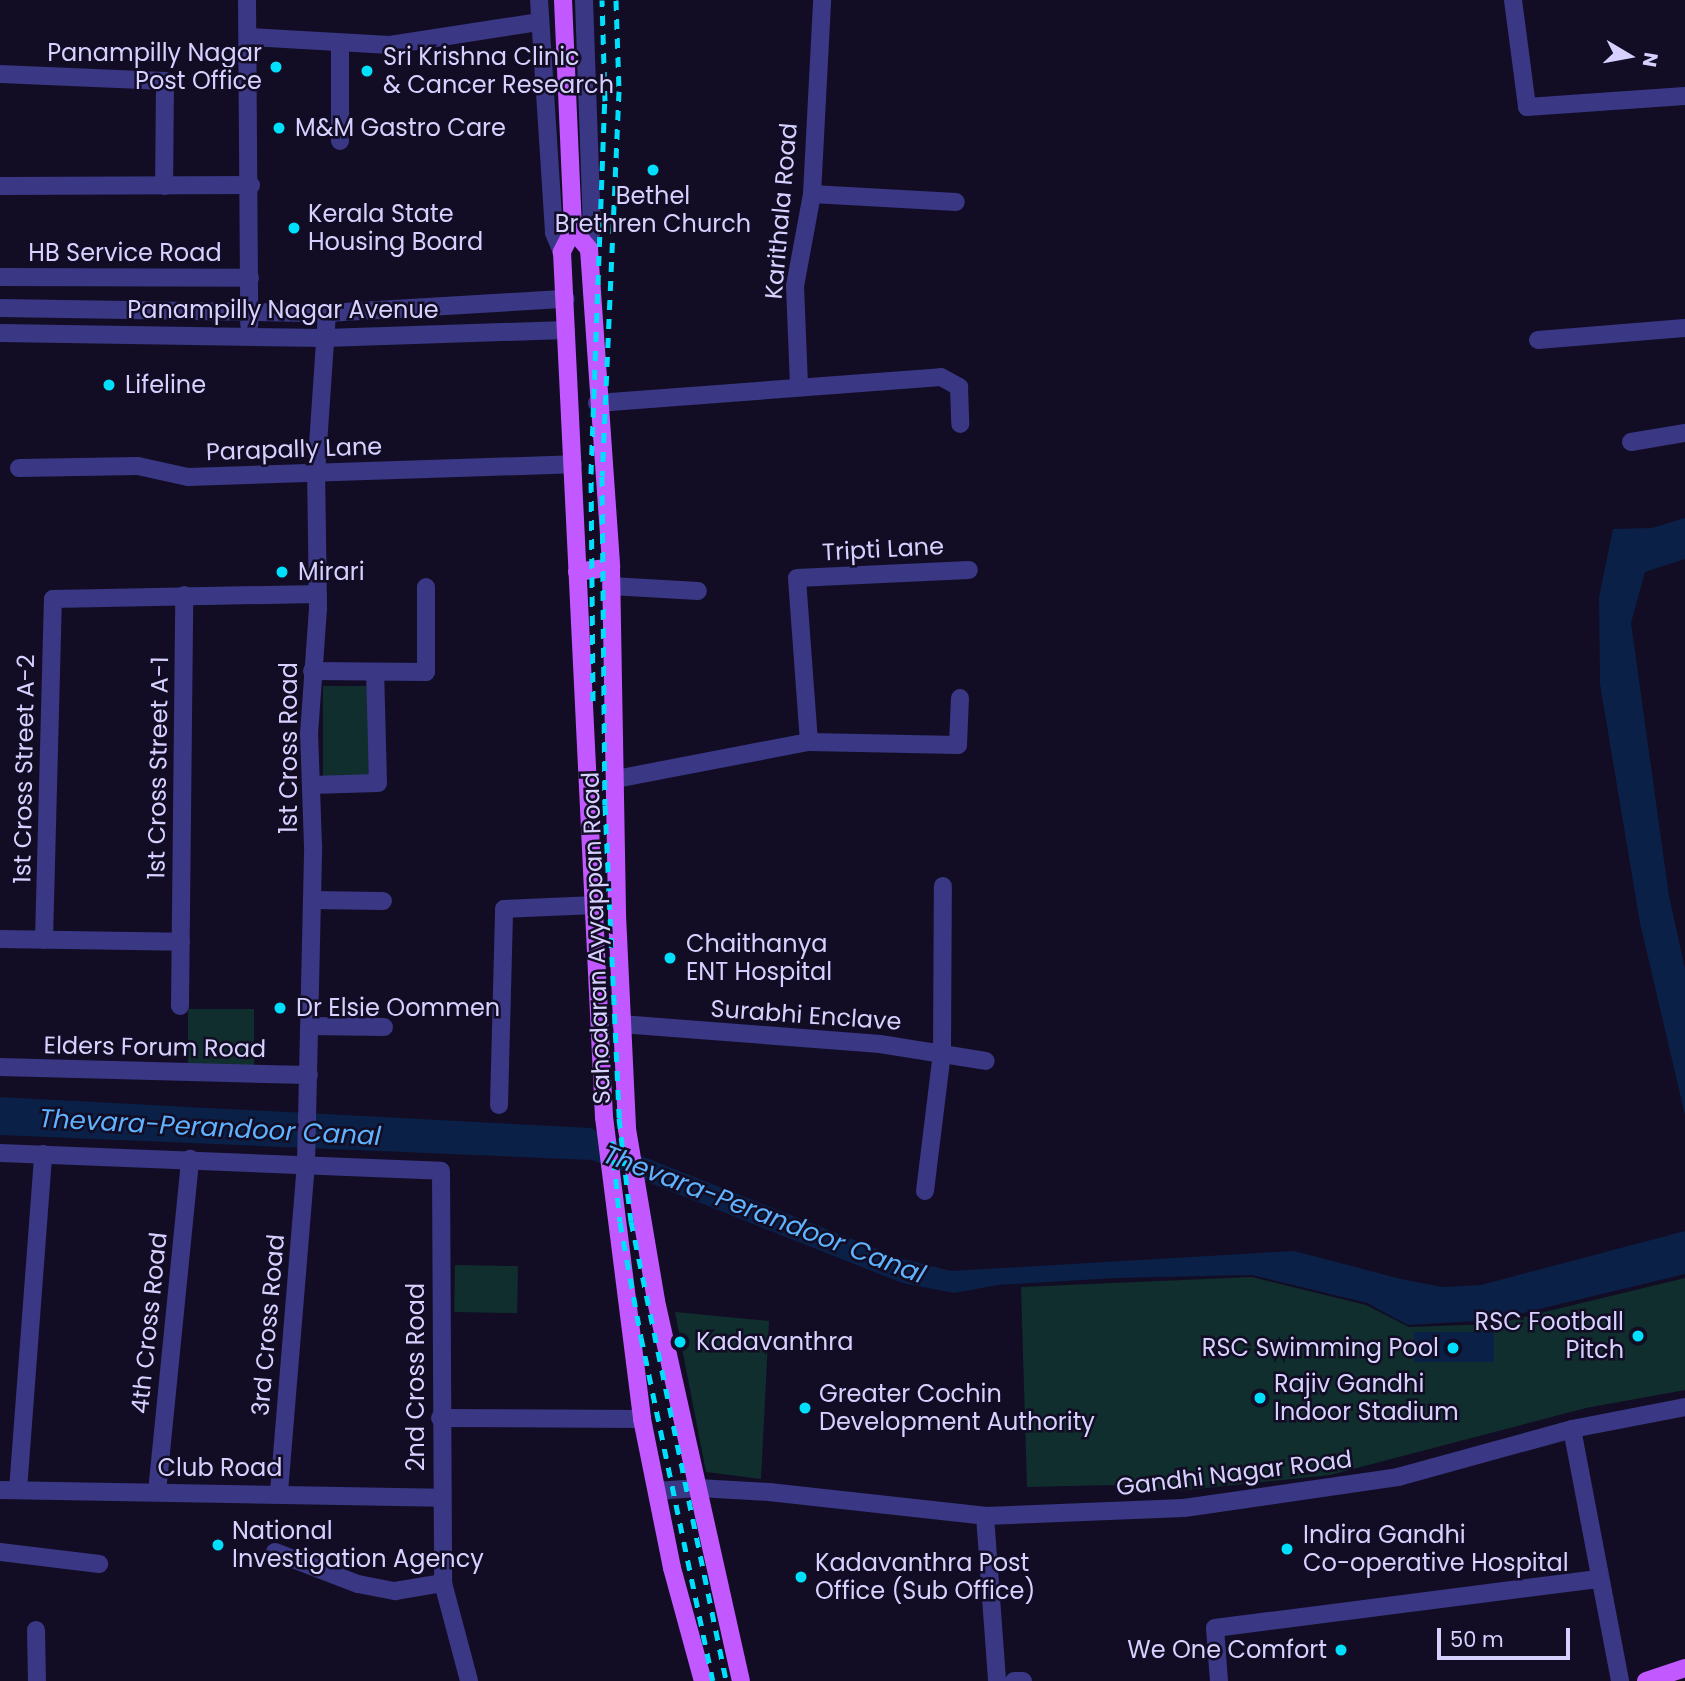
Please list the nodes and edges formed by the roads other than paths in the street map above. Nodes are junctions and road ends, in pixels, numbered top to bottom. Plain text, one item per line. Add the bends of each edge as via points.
1 (247, 0) edge
2 (539, 0) edge
3 (563, 0) edge
4 (584, 0) edge
5 (822, 0) edge
6 (1513, 0) edge
7 (539, 22) junction
8 (248, 37) junction
9 (341, 43) junction
10 (0, 74) edge
11 (1685, 96) edge
12 (340, 141) dead end
13 (251, 185) junction
14 (0, 186) edge
15 (164, 186) junction
16 (812, 194) junction
17 (956, 202) dead end
18 (573, 230) junction
19 (589, 250) junction
20 (562, 253) junction
21 (0, 277) edge
22 (250, 278) junction
23 (566, 299) junction
24 (0, 308) edge
25 (250, 313) junction
26 (327, 313) junction
27 (1685, 328) edge
28 (566, 330) junction
29 (0, 333) edge
30 (593, 334) junction
31 (249, 338) junction
32 (325, 338) junction
33 (1538, 340) dead end
34 (799, 385) junction
35 (597, 404) junction
36 (960, 424) dead end
37 (1685, 433) edge
38 (1631, 442) dead end
39 (572, 464) junction
40 (19, 468) dead end
41 (316, 474) junction
42 (611, 567) junction
43 (969, 570) dead end
44 (576, 572) junction
45 (611, 586) junction
46 (426, 587) dead end
47 (698, 591) dead end
48 (318, 594) junction
49 (184, 595) junction
50 (312, 671) junction
51 (375, 672) junction
52 (960, 698) dead end
53 (809, 743) junction
54 (617, 779) junction
55 (311, 785) junction
56 (943, 886) dead end
57 (312, 900) junction
58 (383, 901) dead end
59 (596, 905) junction
60 (0, 939) edge
61 (44, 940) junction
62 (181, 942) junction
63 (180, 1006) dead end
64 (621, 1024) junction
65 (310, 1026) junction
66 (384, 1027) dead end
67 (942, 1052) junction
68 (986, 1061) dead end
69 (0, 1067) edge
70 (309, 1075) junction
71 (499, 1105) dead end
72 (0, 1153) edge
73 (43, 1154) junction
74 (190, 1159) junction
75 (306, 1163) junction
76 (925, 1191) dead end
77 (1685, 1407) edge
78 (440, 1418) junction
79 (642, 1419) junction
80 (1572, 1429) junction
81 (698, 1488) junction
82 (0, 1490) edge
83 (18, 1490) junction
84 (657, 1491) junction
85 (157, 1492) junction
86 (279, 1492) junction
87 (440, 1498) junction
88 (985, 1516) junction
89 (0, 1552) edge
90 (275, 1552) dead end
91 (99, 1564) dead end
92 (1600, 1580) junction
93 (443, 1583) junction
94 (36, 1630) dead end
95 (1685, 1668) edge
96 (37, 1681) edge
97 (469, 1681) edge
98 (703, 1681) edge
99 (741, 1681) edge
100 (997, 1681) edge
101 (1014, 1681) edge
102 (1023, 1681) edge
103 (1219, 1681) edge
104 (1620, 1681) edge
105 (1646, 1681) edge

1 - 8 street
2 - 7 street
3 - 18 main road
4 - 19 street
5 - 16 street, Karithala Road
6 - 11 street via 1527,107
7 - 9 street via 390,45
7 - 20 street via 554,233
8 - 9 street
8 - 13 street
9 - 12 street
10 - 15 street via 165,81
13 - 15 street
13 - 22 street
14 - 15 street
16 - 17 street
16 - 34 street, Karithala Road via 795,286
18 - 19 main road
18 - 20 main road
19 - 30 main road, Sahodaran Ayyappan Road
20 - 23 main road, Sahodaran Ayyappan Road
21 - 22 street, HB Service Road
22 - 25 street
23 - 26 street, Panampilly Nagar Avenue
23 - 28 main road, Sahodaran Ayyappan Road
23 - 30 main road
24 - 25 street, Panampilly Nagar Avenue
25 - 26 street, Panampilly Nagar Avenue
25 - 31 street
26 - 32 street, 1st Cross Road
27 - 33 street
28 - 32 street, Panampilly Nagar Avenue
28 - 39 main road, Sahodaran Ayyappan Road
29 - 31 street, Panampilly Nagar Avenue
30 - 35 main road, Sahodaran Ayyappan Road
31 - 32 street, Panampilly Nagar Avenue
32 - 41 street, 1st Cross Road
34 - 35 street
34 - 36 street via 942,377 959,387
35 - 42 main road, Sahodaran Ayyappan Road
37 - 38 street
39 - 41 street, Parapally Lane
39 - 44 main road, Sahodaran Ayyappan Road
40 - 41 street, Parapally Lane via 138,466 188,477
41 - 48 street, 1st Cross Road
42 - 44 main road
42 - 45 main road, Sahodaran Ayyappan Road
43 - 53 street, Tripti Lane via 797,578
44 - 59 main road, Sahodaran Ayyappan Road
45 - 47 street
45 - 54 main road, Sahodaran Ayyappan Road
46 - 51 street via 426,672
48 - 49 street
48 - 50 street, 1st Cross Road
49 - 61 street, 1st Cross Street A-2 via 53,599
49 - 62 street, 1st Cross Street A-1
50 - 51 street
50 - 55 street, 1st Cross Road
51 - 55 street via 378,783
52 - 53 street via 958,745
53 - 54 street
54 - 64 main road, Sahodaran Ayyappan Road
55 - 57 street, 1st Cross Road
56 - 67 street
57 - 58 street
57 - 65 street, 1st Cross Road
59 - 71 street via 504,909
59 - 79 main road, Sahodaran Ayyappan Road via 609,1173
60 - 61 street
61 - 62 street
62 - 63 street, 1st Cross Street A-1
64 - 67 street, Surabhi Enclave
64 - 81 main road, Sahodaran Ayyappan Road via 633,1179
65 - 66 street
65 - 70 street, 1st Cross Road
67 - 68 street, Surabhi Enclave
67 - 76 street
69 - 70 street, Elders Forum Road
70 - 75 street, 3rd Cross Road
72 - 73 street
73 - 74 street
73 - 83 street
74 - 75 street
74 - 85 street, 4th Cross Road
75 - 78 street, 2nd Cross Road via 442,1171
75 - 86 street, 3rd Cross Road
77 - 80 street, Gandhi Nagar Road
78 - 79 street
78 - 87 street, 2nd Cross Road
79 - 84 main road, Sahodaran Ayyappan Road
80 - 88 street, Gandhi Nagar Road via 1398,1477 1252,1500 1136,1511
80 - 92 street
81 - 84 street, Gandhi Nagar Road
81 - 88 street, Gandhi Nagar Road
81 - 99 main road, Sahodaran Ayyappan Road
82 - 83 street, Club Road
83 - 85 street, Club Road
84 - 98 main road, Sahodaran Ayyappan Road
85 - 86 street, Club Road
86 - 87 street, Club Road
87 - 93 street, 2nd Cross Road
88 - 100 street
89 - 91 street
90 - 93 street via 358,1584 395,1591
92 - 103 street via 1215,1628
92 - 104 street
93 - 97 street, 2nd Cross Road
94 - 96 street
95 - 105 main road
101 - 102 street

